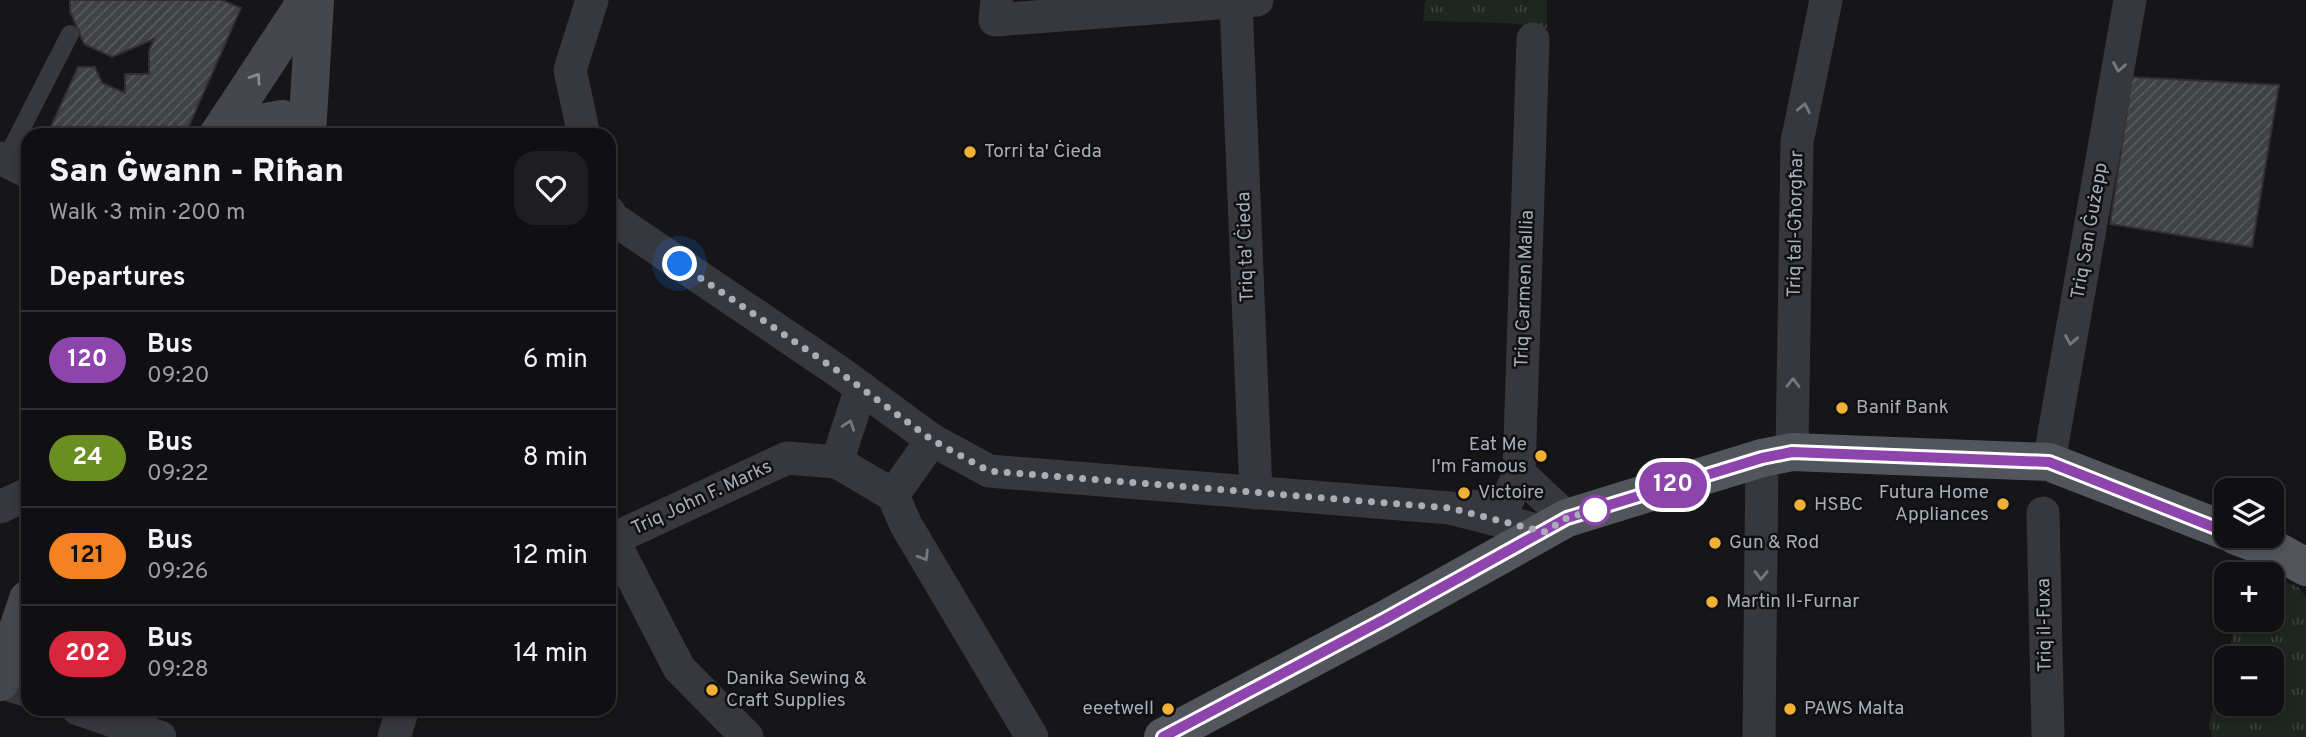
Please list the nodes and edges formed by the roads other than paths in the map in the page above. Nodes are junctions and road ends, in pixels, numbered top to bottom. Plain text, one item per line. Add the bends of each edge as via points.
1 (307, 0) edge
2 (315, 0) edge
3 (592, 0) edge
4 (1826, 0) edge
5 (2130, 0) edge
6 (1246, 1) edge
7 (996, 10) edge
8 (70, 34) dead end
9 (1533, 39) dead end
10 (27, 128) edge
11 (223, 128) edge
12 (238, 128) edge
13 (291, 128) edge
14 (307, 128) edge
15 (582, 128) edge
16 (21, 142) edge
17 (11, 164) edge
18 (616, 221) edge
19 (861, 388) junction
20 (932, 440) junction
21 (1777, 455) junction
22 (837, 462) junction
23 (2049, 462) junction
24 (1519, 473) junction
25 (1256, 493) junction
26 (893, 495) junction
27 (21, 497) edge
28 (0, 507) edge
29 (1450, 508) junction
30 (2043, 513) dead end
31 (1555, 525) junction
32 (2214, 526) edge
33 (616, 539) edge
34 (2268, 548) edge
35 (616, 550) edge
36 (1482, 566) junction
37 (2306, 568) edge
38 (21, 620) edge
39 (0, 682) edge
40 (21, 689) edge
41 (98, 716) edge
42 (402, 716) edge
43 (160, 737) edge
44 (394, 737) edge
45 (747, 737) edge
46 (1031, 737) edge
47 (1163, 737) edge
48 (1759, 737) edge
49 (2048, 737) edge

11 -> 1 street
2 - 14 street
3 - 15 street via 570,70
21 -> 4 street, Triq tal-Għorgħar via 1797,142
5 -> 23 street, Triq San Ġużepp
6 - 7 street
6 - 25 street, Triq ta' Ċieda
8 - 10 lane
9 - 24 street, Triq Carmen Mallia
12 - 13 street via 282,118
16 - 17 lane
18 - 19 street
19 - 20 street
22 -> 19 street
20 - 25 street via 989,471
20 - 26 street
21 - 23 main road
21 - 31 main road
21 -> 48 street, Triq tal-Għorgħar
22 - 26 street, Triq John F. Marks
22 - 33 street, Triq John F. Marks via 787,458
23 - 32 main road
24 - 29 street via 1506,504
24 - 31 street
25 - 29 street
26 -> 46 street
27 - 28 street
29 - 31 street
29 - 36 street via 1474,534
30 - 49 street, Triq il-Fuxa
31 - 36 main road
34 - 37 main road
35 - 45 street via 679,668
36 - 47 main road
38 - 39 street
39 - 40 street
41 - 43 street
42 - 44 street

